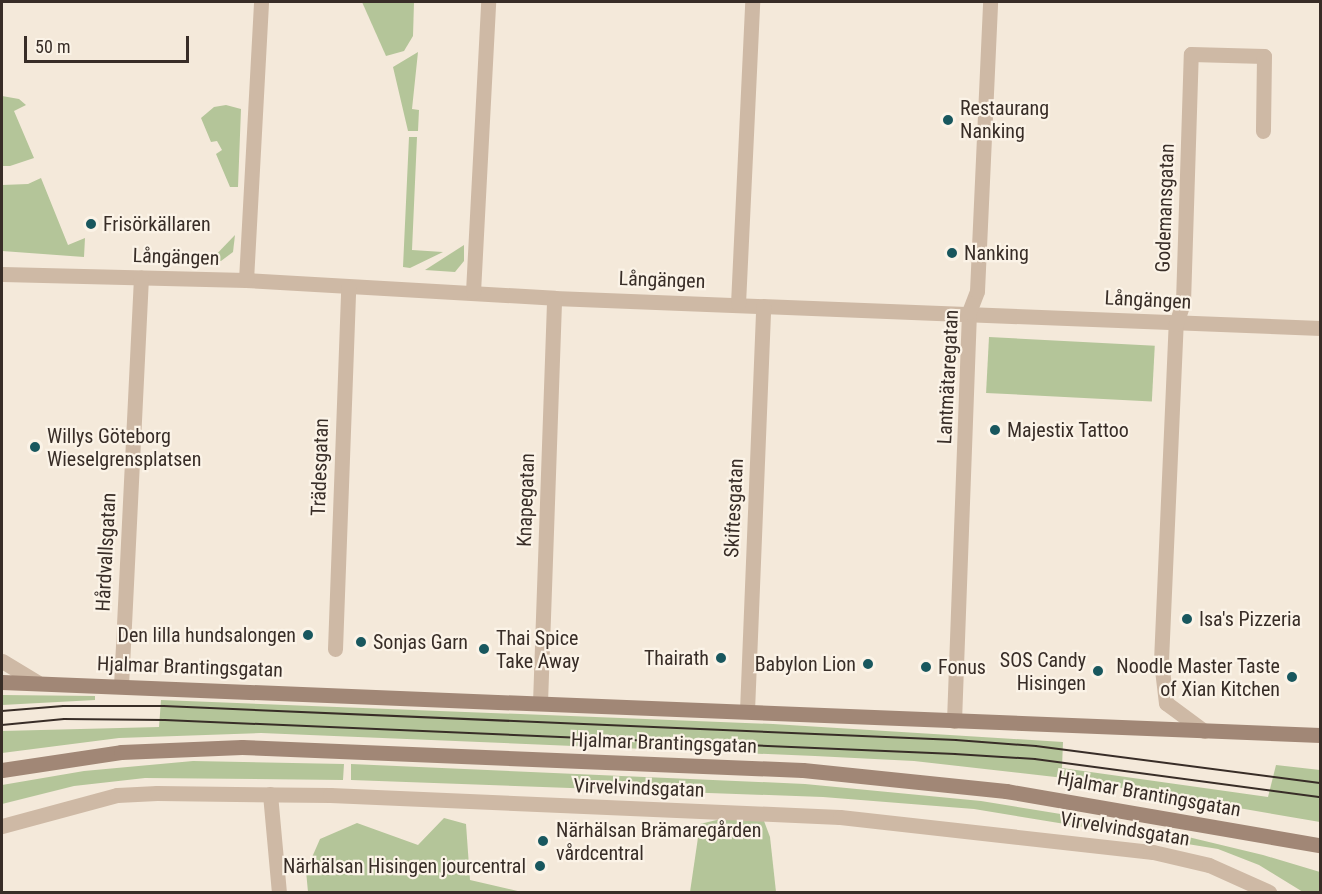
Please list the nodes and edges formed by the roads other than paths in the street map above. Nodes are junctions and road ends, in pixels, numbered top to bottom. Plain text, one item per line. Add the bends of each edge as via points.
1 (261, 2) edge
2 (488, 2) edge
3 (752, 2) edge
4 (990, 2) edge
5 (1263, 131) dead end
6 (2, 274) edge
7 (141, 277) junction
8 (246, 280) junction
9 (348, 286) junction
10 (473, 292) junction
11 (554, 298) junction
12 (738, 304) junction
13 (764, 306) junction
14 (969, 312) junction
15 (1176, 324) junction
16 (1320, 328) edge
17 (335, 649) dead end
18 (2, 661) edge
19 (2, 682) edge
20 (37, 682) junction
21 (121, 686) junction
22 (540, 703) junction
23 (747, 711) junction
24 (954, 721) junction
25 (1204, 731) junction
26 (1320, 735) edge
27 (2, 770) edge
28 (270, 794) junction
29 (2, 826) edge
30 (1320, 845) edge
31 (279, 892) edge
32 (1269, 892) edge

1 - 8 street
2 - 10 street
3 - 12 street
4 - 14 street, Lantmätaregatan via 977,291
5 - 15 street, Godemansgatan via 1264,56 1191,54 1183,302
6 - 7 street, Långängen
7 - 8 street, Långängen
7 - 21 street, Hårdvallsgatan
8 - 9 street, Långängen
9 - 10 street, Långängen
9 - 17 street, Trädesgatan
10 - 11 street, Långängen
11 - 12 street, Långängen
11 - 22 street, Knapegatan
12 - 13 street, Långängen
13 - 14 street, Långängen
13 - 23 street, Skiftesgatan
14 - 15 street, Långängen
14 - 24 street, Lantmätaregatan
15 - 16 street, Långängen
15 - 25 street, Godemansgatan via 1162,690 1166,703
18 - 20 street, Hjalmar Brantingsgatan
19 - 20 main road, Hjalmar Brantingsgatan
20 - 21 main road, Hjalmar Brantingsgatan
21 - 22 main road, Hjalmar Brantingsgatan
22 - 23 main road, Hjalmar Brantingsgatan
23 - 24 main road, Hjalmar Brantingsgatan
24 - 25 main road, Hjalmar Brantingsgatan
25 - 26 main road, Hjalmar Brantingsgatan
27 - 30 main road, Hjalmar Brantingsgatan via 121,752 242,747 803,770 1006,791
28 - 29 street, Virvelvindsgatan via 117,795
28 - 31 street
28 - 32 street, Virvelvindsgatan via 896,820 1153,852 1209,865

